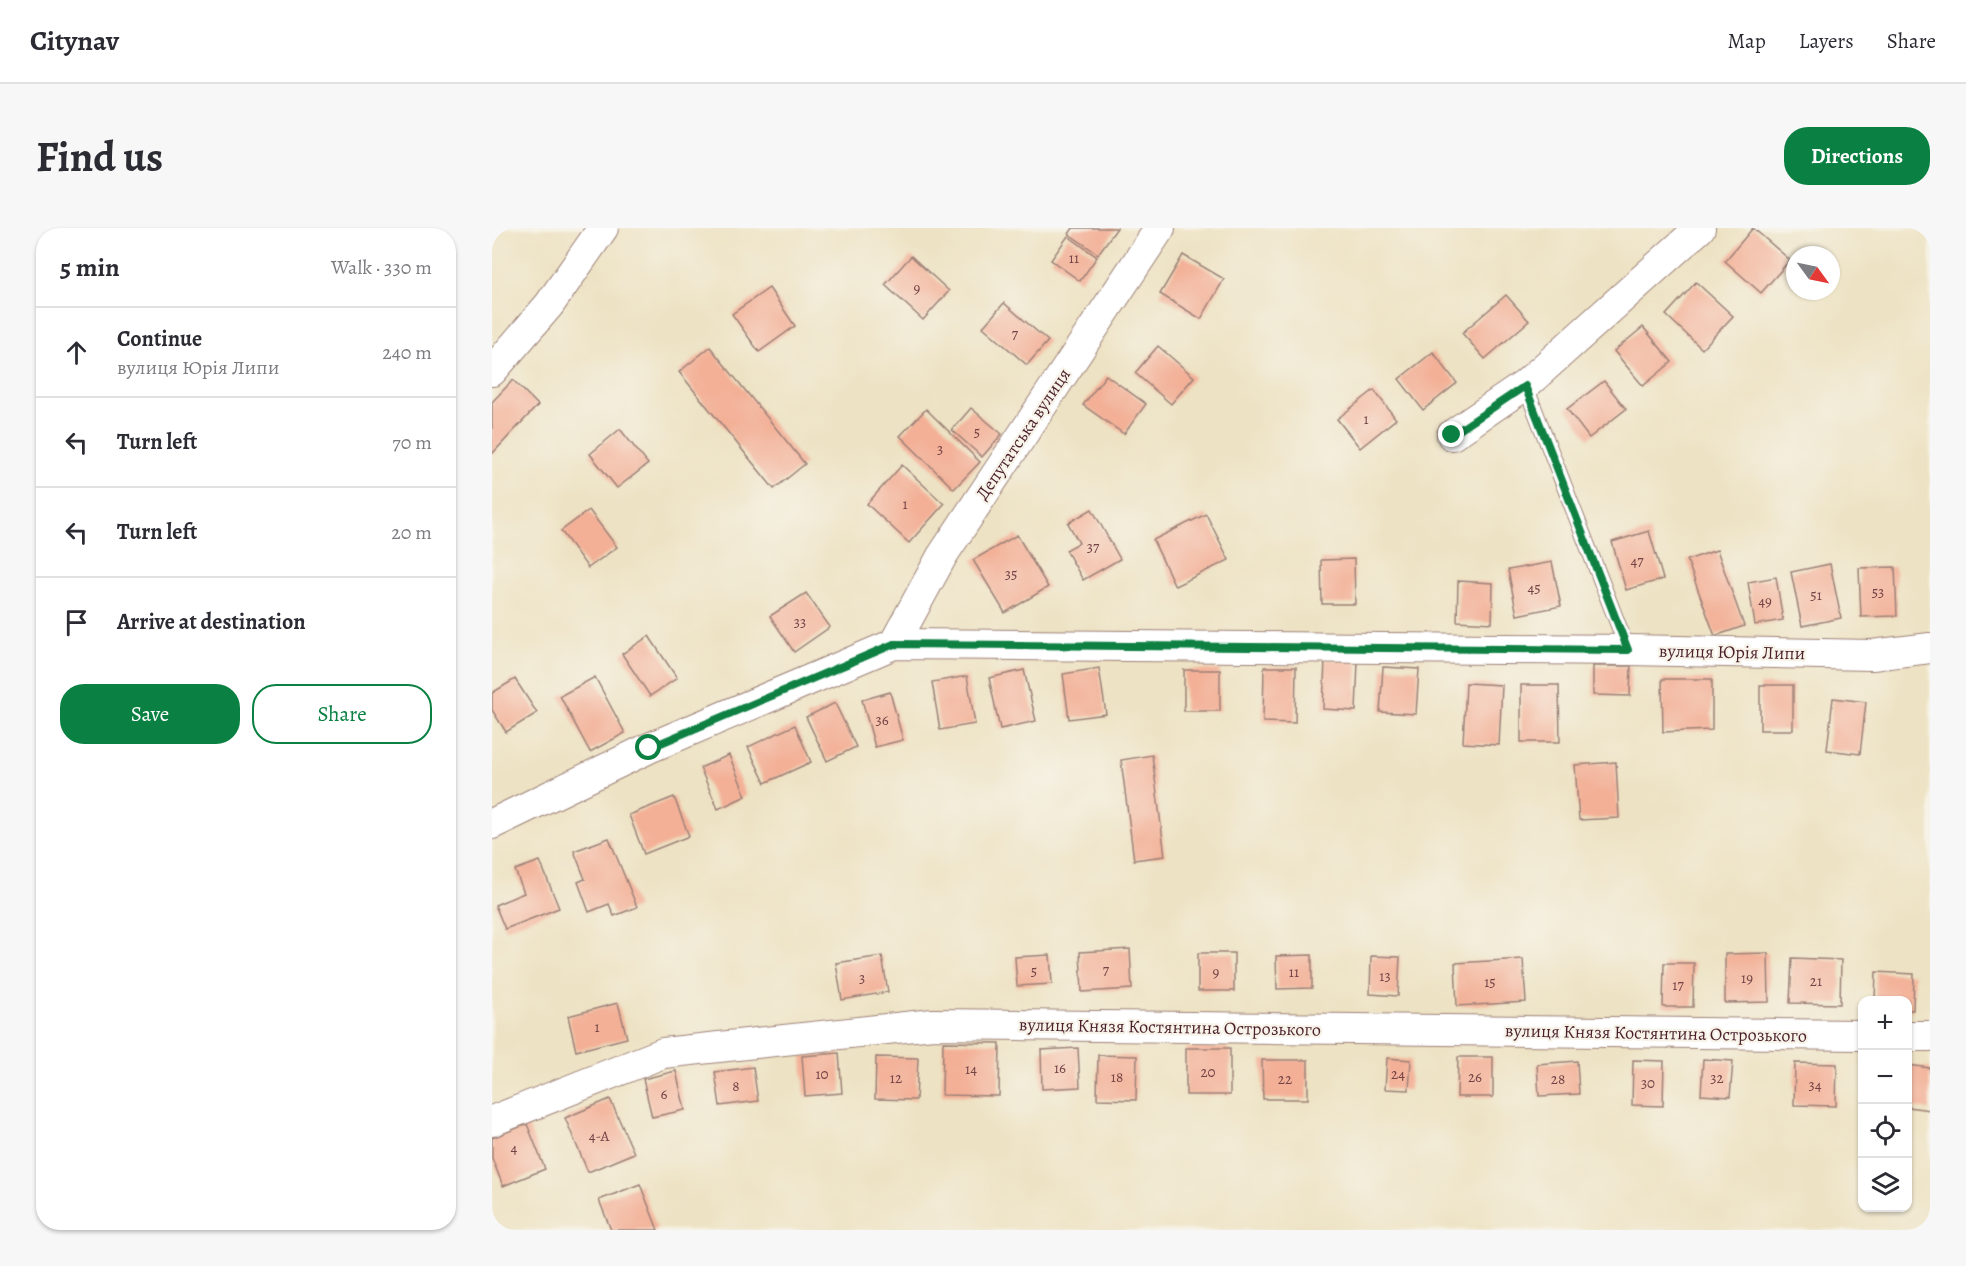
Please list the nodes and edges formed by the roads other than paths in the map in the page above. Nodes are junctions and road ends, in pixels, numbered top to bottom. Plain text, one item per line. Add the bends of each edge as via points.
1 (603, 228) edge
2 (1160, 228) edge
3 (1700, 228) edge
4 (492, 371) edge
5 (1525, 386) junction
6 (1452, 435) dead end
7 (894, 644) junction
8 (1930, 648) edge
9 (1628, 650) junction
10 (492, 824) edge
11 (1858, 1035) edge
12 (1912, 1036) edge
13 (1930, 1036) edge
14 (492, 1121) edge

1 - 4 street via 549,305
2 - 7 street, Депутатська вулиця via 942,556
3 - 5 street
5 - 6 street
5 - 9 lane
7 - 9 street, вулиця Юрія Липи
7 - 10 street, вулиця Юрія Липи via 649,748
8 - 9 street, вулиця Юрія Липи via 1872,655
11 - 14 street, вулиця Князя Костянтина Острозького via 933,1024 663,1053
12 - 13 street

